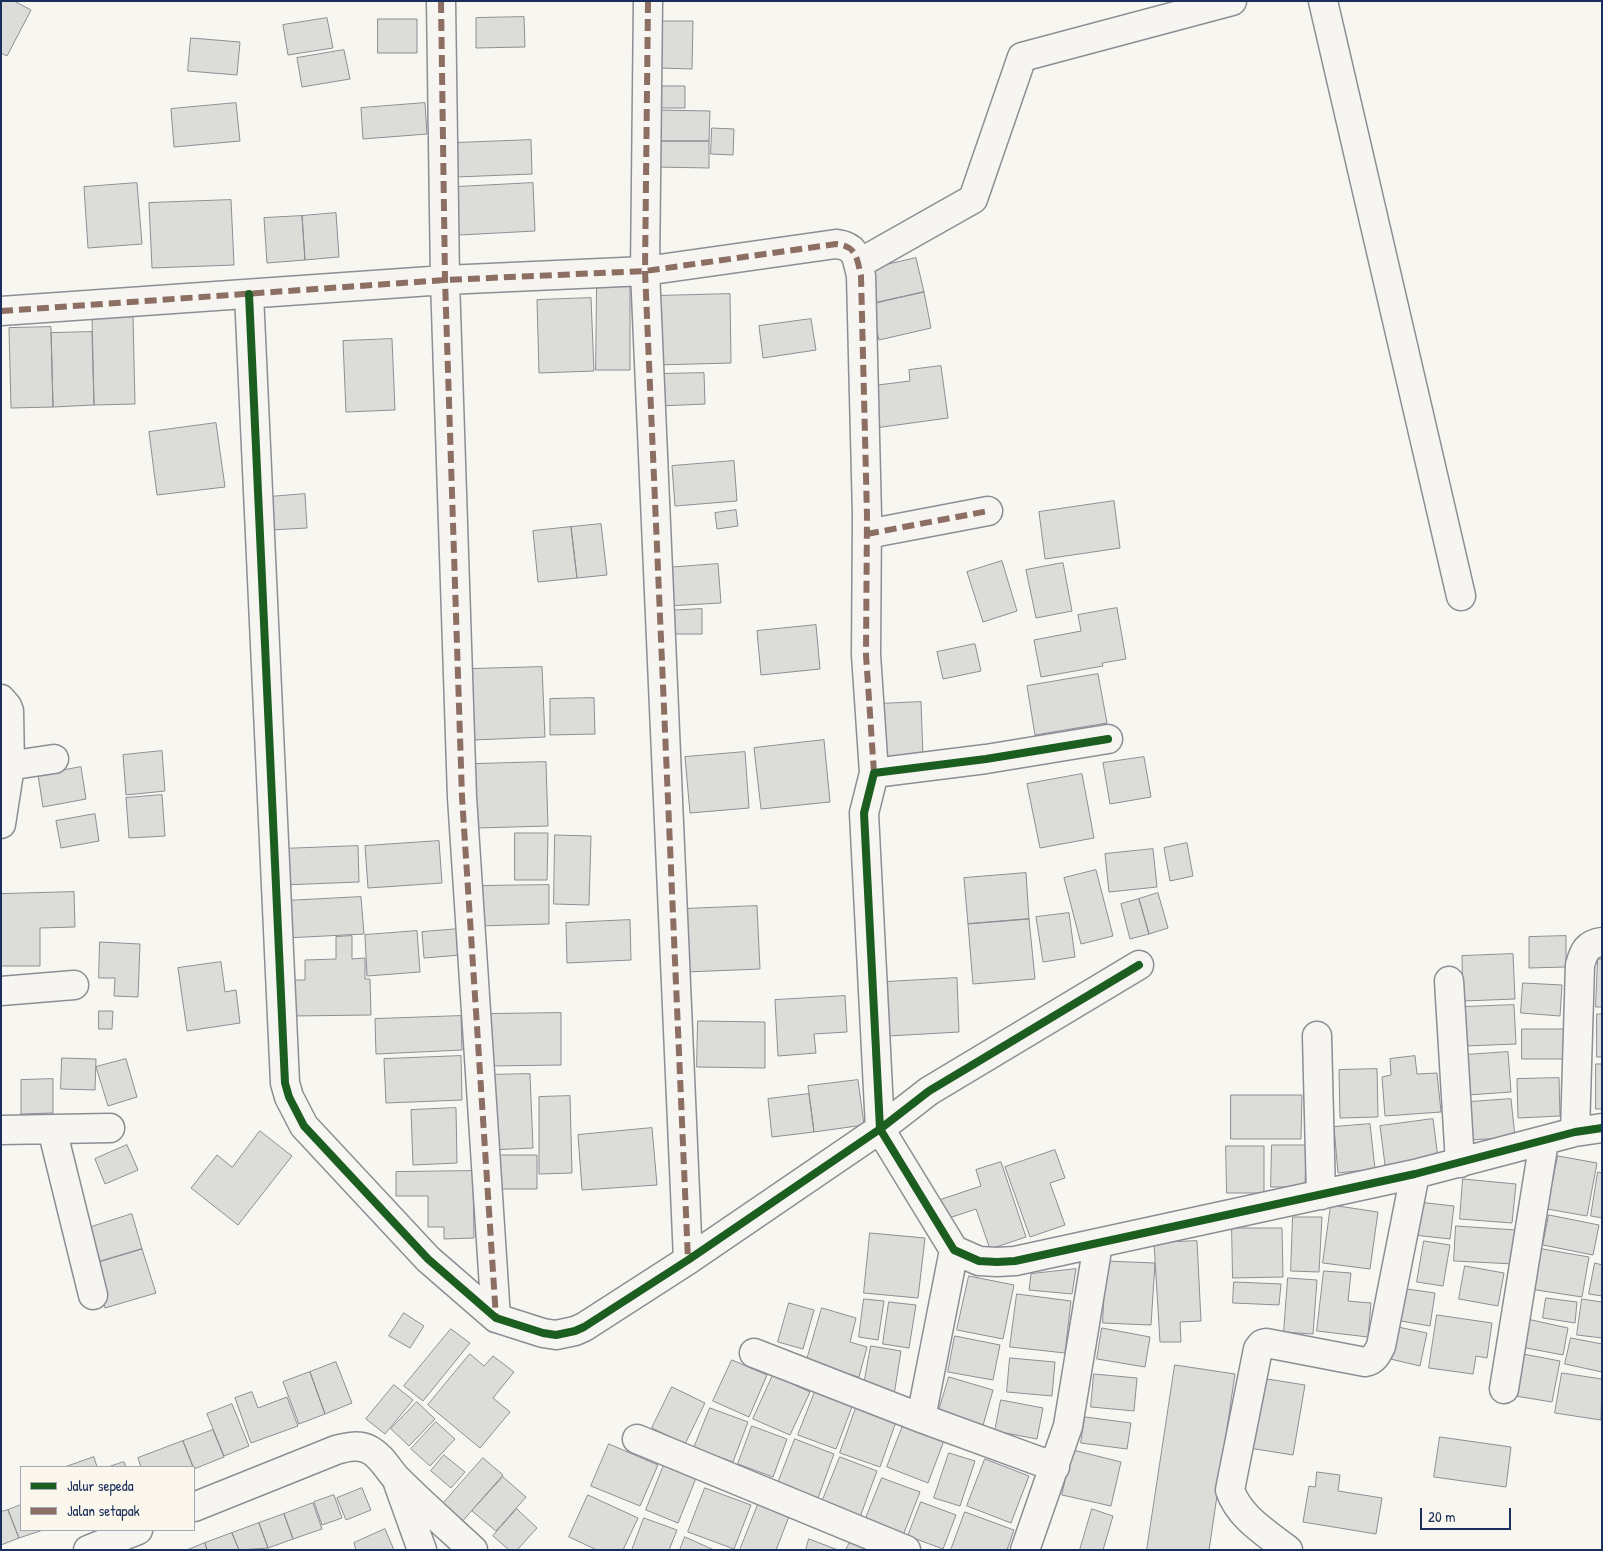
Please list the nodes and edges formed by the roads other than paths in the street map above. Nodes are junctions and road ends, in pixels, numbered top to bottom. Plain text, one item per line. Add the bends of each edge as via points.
1 (441, 1) edge
2 (648, 1) edge
3 (1232, 1) edge
4 (1323, 1) edge
5 (858, 264) junction
6 (645, 271) junction
7 (445, 280) junction
8 (249, 294) junction
9 (1, 311) edge
10 (988, 511) dead end
11 (867, 534) junction
12 (1462, 596) dead end
13 (1, 699) edge
14 (1108, 739) dead end
15 (54, 759) dead end
16 (6, 766) edge
17 (874, 773) junction
18 (1, 824) edge
19 (1602, 942) edge
20 (1139, 965) dead end
21 (1449, 981) dead end
22 (74, 985) dead end
23 (1, 991) edge
24 (1316, 1036) dead end
25 (110, 1128) dead end
26 (1602, 1128) edge
27 (52, 1129) junction
28 (880, 1129) junction
29 (1, 1130) edge
30 (1575, 1132) junction
31 (1544, 1142) junction
32 (1460, 1163) junction
33 (1416, 1174) junction
34 (1321, 1195) junction
35 (1098, 1244) junction
36 (954, 1250) junction
37 (688, 1260) junction
38 (94, 1295) dead end
39 (496, 1318) junction
40 (754, 1353) dead end
41 (1504, 1388) dead end
42 (921, 1418) junction
43 (637, 1439) dead end
44 (1055, 1467) junction
45 (396, 1478) junction
46 (195, 1507) edge
47 (136, 1531) edge
48 (88, 1550) edge
49 (422, 1550) edge
50 (473, 1550) edge
51 (906, 1550) edge
52 (1026, 1550) edge
53 (1288, 1550) edge

1 - 7 street
2 - 6 street
3 - 5 street via 1022,57 973,199
4 - 12 street
5 - 6 street via 849,247 836,244
5 - 11 street via 861,276
6 - 7 street
6 - 37 street
7 - 8 street
7 - 39 street via 462,797
8 - 9 street
8 - 39 street via 285,1083 304,1126 428,1259
10 - 11 street
11 - 17 street via 866,655
13 - 16 street via 9,711
14 - 17 street
15 - 16 street
16 - 18 street
17 - 28 street via 864,812
19 - 30 street via 1586,948 1580,965
20 - 28 street via 929,1091
21 - 32 street
22 - 23 street
24 - 34 street
25 - 27 street
26 - 30 street
27 - 29 street
27 - 38 street
28 - 36 street
28 - 37 street
30 - 31 street
31 - 32 street
31 - 41 street
32 - 33 street
33 - 34 street
33 - 53 street via 1381,1346 1375,1357 1364,1362 1266,1343 1258,1349 1230,1490 1242,1513
34 - 35 street
35 - 36 street via 997,1262 979,1261
35 - 44 street via 1070,1418
36 - 42 street
37 - 39 street via 575,1331 556,1335
40 - 42 street
42 - 44 street
43 - 51 street
44 - 52 street
45 - 46 street via 370,1450 348,1446
45 - 49 street
45 - 50 street
47 - 48 street

